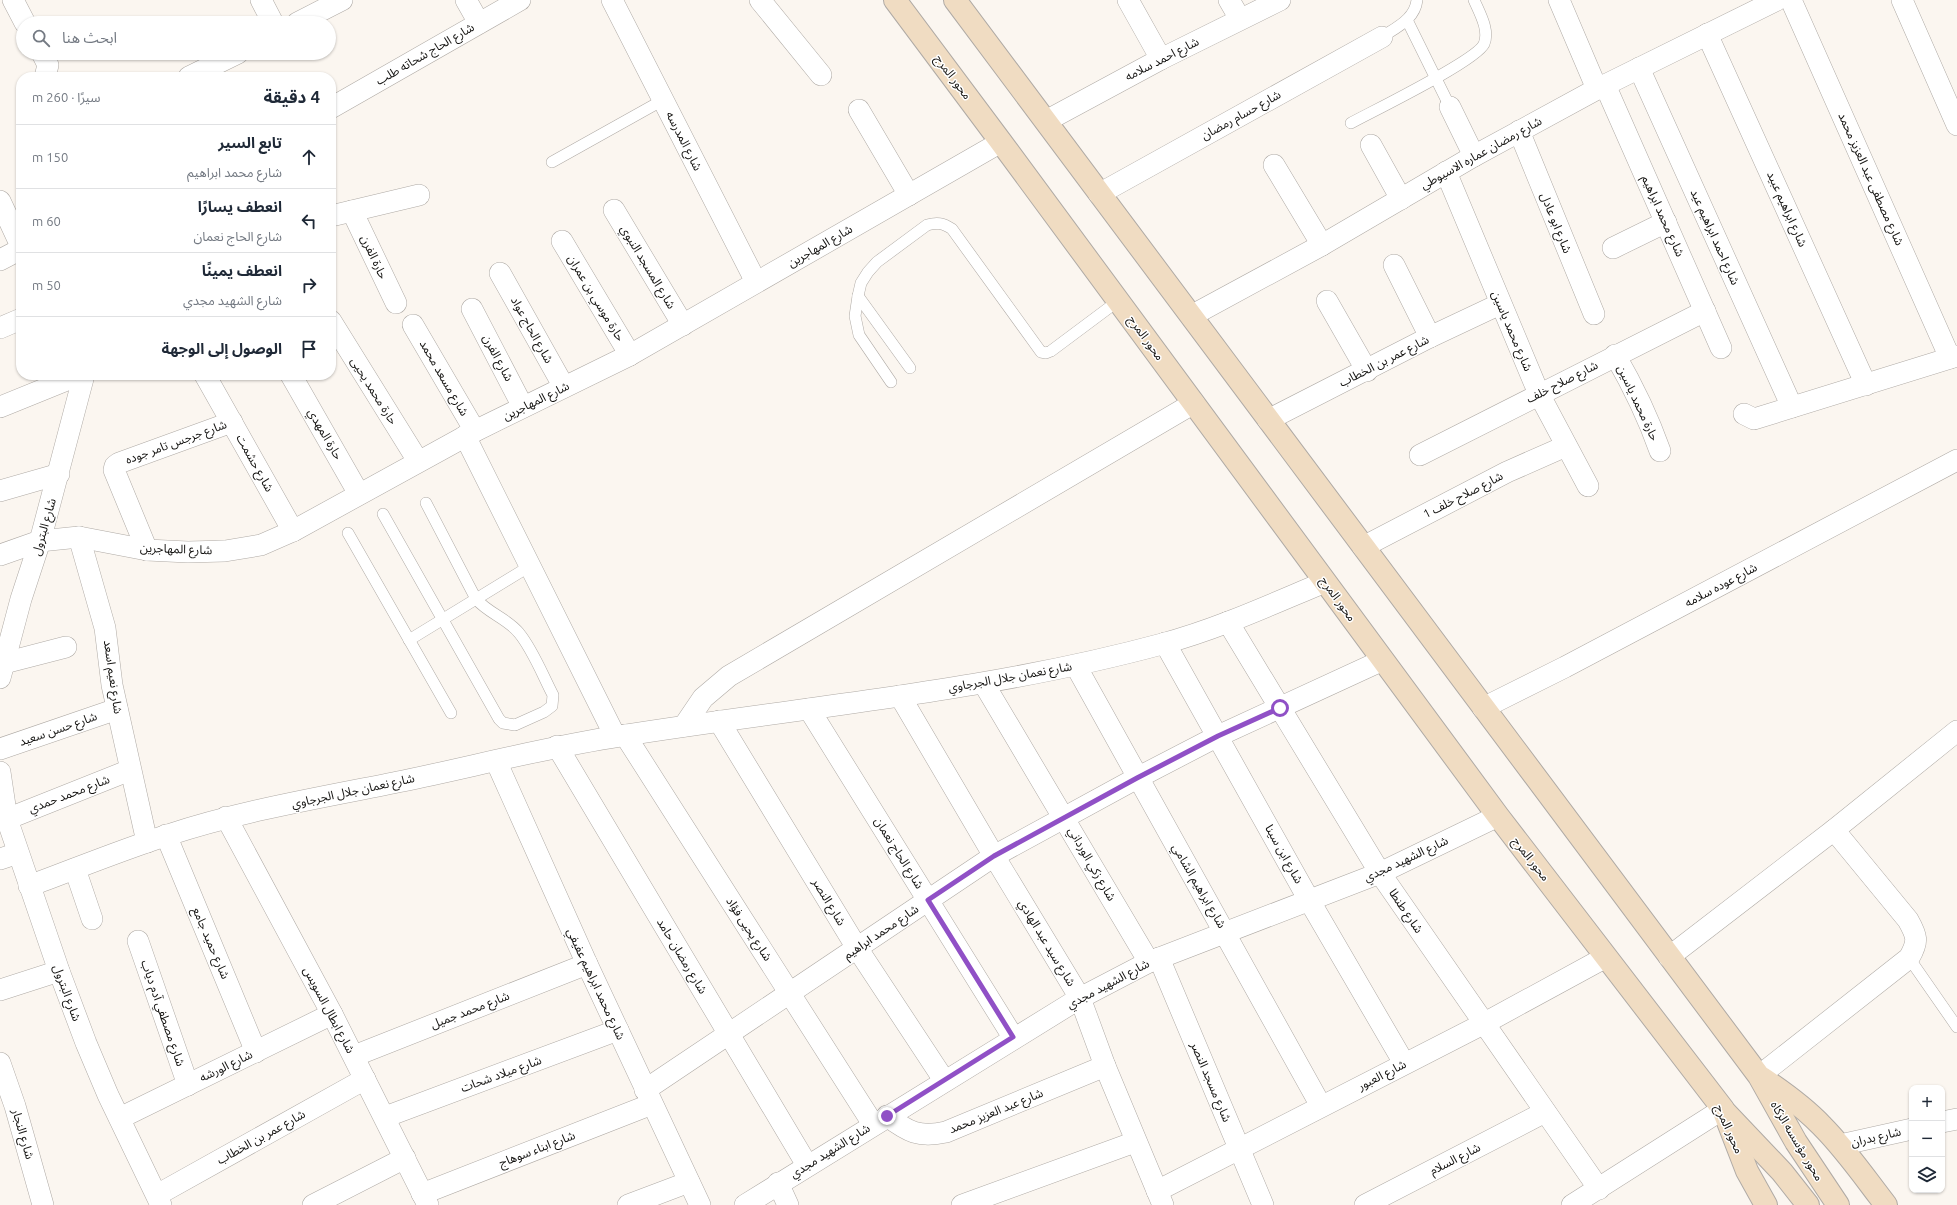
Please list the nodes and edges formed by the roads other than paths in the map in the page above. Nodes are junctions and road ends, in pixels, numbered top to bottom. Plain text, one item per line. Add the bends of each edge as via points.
1 (13, 0) edge
2 (261, 0) edge
3 (466, 0) edge
4 (520, 0) edge
5 (612, 0) edge
6 (760, 0) edge
7 (895, 0) edge
8 (954, 0) edge
9 (1128, 0) edge
10 (1229, 0) edge
11 (1280, 0) edge
12 (1417, 0) edge
13 (1474, 0) edge
14 (1559, 0) edge
15 (1777, 0) edge
16 (1791, 0) edge
17 (1902, 0) edge
18 (335, 1) edge
19 (21, 16) edge
20 (269, 16) edge
21 (309, 16) edge
22 (1240, 19) junction
23 (1408, 20) junction
24 (479, 23) junction
25 (1707, 34) junction
26 (1382, 37) joint
27 (1161, 59) junction
28 (46, 60) edge
29 (224, 60) edge
30 (1638, 68) junction
31 (46, 72) edge
32 (201, 72) edge
33 (822, 75) dead end
34 (1436, 78) junction
35 (1601, 87) junction
36 (663, 100) junction
37 (336, 105) edge
38 (1450, 107) joint
39 (859, 110) dead end
40 (1046, 121) junction
41 (1351, 123) dead end
42 (1957, 125) edge
43 (1519, 131) junction
44 (1001, 142) junction
45 (1371, 145) dead end
46 (1474, 156) junction
47 (552, 162) dead end
48 (1274, 165) dead end
49 (1446, 172) junction
50 (1100, 194) junction
51 (419, 195) dead end
52 (909, 195) junction
53 (1401, 199) junction
54 (0, 200) edge
55 (614, 210) dead end
56 (352, 211) junction
57 (336, 215) edge
58 (1666, 222) junction
59 (16, 237) edge
60 (562, 241) dead end
61 (1322, 245) junction
62 (1613, 248) dead end
63 (16, 251) edge
64 (0, 260) edge
65 (1394, 265) dead end
66 (500, 273) dead end
67 (756, 282) junction
68 (858, 296) junction
69 (1118, 301) junction
70 (1327, 301) dead end
71 (396, 303) dead end
72 (1500, 304) junction
73 (472, 309) dead end
74 (1705, 310) junction
75 (1594, 314) dead end
76 (1191, 316) junction
77 (16, 321) edge
78 (413, 325) dead end
79 (682, 325) junction
80 (0, 328) edge
81 (336, 329) edge
82 (1430, 337) junction
83 (1722, 348) dead end
84 (630, 355) junction
85 (1615, 355) junction
86 (1954, 357) edge
87 (910, 368) dead end
88 (1367, 370) junction
89 (66, 380) edge
90 (77, 380) edge
91 (209, 380) edge
92 (294, 380) edge
93 (891, 382) dead end
94 (1866, 384) junction
95 (564, 387) junction
96 (1539, 394) junction
97 (1194, 403) junction
98 (0, 407) edge
99 (523, 407) junction
100 (1792, 407) junction
101 (1744, 414) dead end
102 (1268, 420) junction
103 (232, 422) junction
104 (470, 434) junction
105 (1566, 446) junction
106 (1660, 451) dead end
107 (1420, 455) dead end
108 (1957, 460) edge
109 (418, 461) junction
110 (59, 474) junction
111 (1588, 486) dead end
112 (0, 491) edge
113 (359, 494) junction
114 (426, 503) dead end
115 (383, 514) dead end
116 (292, 531) junction
117 (348, 532) dead end
118 (79, 537) junction
119 (40, 541) junction
120 (1363, 547) junction
121 (147, 550) junction
122 (0, 555) edge
123 (530, 566) junction
124 (1325, 582) junction
125 (476, 599) junction
126 (442, 620) junction
127 (1228, 622) junction
128 (409, 640) junction
129 (1165, 643) junction
130 (66, 647) dead end
131 (1383, 660) junction
132 (1076, 666) junction
133 (1, 668) edge
134 (984, 684) junction
135 (900, 696) junction
136 (1280, 708) junction
137 (1483, 708) junction
138 (116, 709) junction
139 (809, 709) junction
140 (451, 713) dead end
141 (719, 721) junction
142 (684, 726) junction
143 (1957, 731) edge
144 (620, 736) junction
145 (1218, 736) junction
146 (557, 746) junction
147 (0, 749) edge
148 (496, 762) junction
149 (130, 770) junction
150 (0, 772) edge
151 (1137, 778) junction
152 (1498, 816) junction
153 (226, 817) junction
154 (1065, 818) junction
155 (7, 819) junction
156 (1834, 830) junction
157 (156, 839) junction
158 (9, 856) edge
159 (994, 856) junction
160 (75, 870) junction
161 (1380, 873) junction
162 (29, 886) junction
163 (928, 900) junction
164 (1310, 900) junction
165 (92, 919) dead end
166 (1225, 933) junction
167 (138, 941) dead end
168 (857, 948) junction
169 (1606, 957) junction
170 (1669, 957) junction
171 (1909, 958) junction
172 (1154, 960) junction
173 (587, 964) junction
174 (59, 971) junction
175 (0, 990) edge
176 (790, 993) junction
177 (1080, 998) junction
178 (332, 1014) junction
179 (1483, 1024) junction
180 (1957, 1027) edge
181 (618, 1030) junction
182 (729, 1034) junction
183 (1013, 1037) junction
184 (256, 1052) junction
185 (354, 1056) junction
186 (0, 1063) edge
187 (1404, 1063) junction
188 (1105, 1066) junction
189 (1759, 1076) junction
190 (365, 1079) junction
191 (944, 1080) junction
192 (188, 1085) junction
193 (648, 1097) junction
194 (1321, 1106) junction
195 (1723, 1109) junction
196 (1545, 1112) junction
197 (385, 1117) junction
198 (120, 1118) junction
199 (1957, 1119) edge
200 (880, 1120) junction
201 (1945, 1121) edge
202 (1909, 1130) edge
203 (1136, 1142) junction
204 (1840, 1145) junction
205 (1239, 1149) junction
206 (405, 1158) junction
207 (807, 1165) junction
208 (689, 1182) junction
209 (778, 1183) junction
210 (1160, 1198) edge
211 (425, 1199) edge
212 (159, 1200) edge
213 (1585, 1200) edge
214 (322, 1203) edge
215 (42, 1205) edge
216 (628, 1205) edge
217 (700, 1205) edge
218 (745, 1205) edge
219 (788, 1205) edge
220 (962, 1205) edge
221 (1263, 1205) edge
222 (1365, 1205) edge
223 (1766, 1205) edge
224 (1808, 1205) edge
225 (1838, 1205) edge
226 (1886, 1205) edge

1 - 19 street
2 - 20 street
3 - 24 street
4 - 24 street, شارع الحاج شحاته طلب
5 - 36 street, شارع المدرسه
6 - 33 street
7 - 44 main road, محور المرج
8 - 40 main road
9 - 27 street
10 - 22 street
11 - 22 street, شارع احمد سلامه
12 - 23 lane via 1416,9
13 - 34 lane via 1484,26 1484,43 1475,55
14 - 35 street, شارع محمد ابراهيم
15 - 25 street, شارع رمضان عماره الاسيوطي
16 - 86 street, شارع مصطفى عبد العزيز محمد
17 - 42 street
18 - 21 street
22 - 27 street, شارع احمد سلامه
23 - 26 lane
23 - 34 lane
24 - 37 street, شارع الحاج شحاته طلب
25 - 30 street, شارع رمضان عماره الاسيوطي
25 - 94 street, شارع ابراهيم عبيد
26 - 50 street, شارع حسام رمضان
27 - 40 street, شارع احمد سلامه
28 - 31 street via 48,65
29 - 32 street
30 - 35 street, شارع رمضان عماره الاسيوطي
30 - 100 street, شارع احمد ابراهيم عيد
34 - 38 lane
34 - 41 lane
35 - 43 street, شارع رمضان عماره الاسيوطي
35 - 58 street, شارع محمد ابراهيم
36 - 47 lane
36 - 67 street, شارع المدرسه
38 - 46 street
39 - 52 street
40 - 50 main road
43 - 46 street, شارع رمضان عماره الاسيوطي
43 - 75 street, شارع ابو عادل
44 - 52 street, شارع المهاجرين
44 - 69 main road, محور المرج
45 - 53 street
46 - 49 street, شارع رمضان عماره الاسيوطي
48 - 61 street
49 - 53 street, شارع رمضان عماره الاسيوطي
49 - 72 street, شارع محمد ياسين
50 - 76 main road
51 - 56 street
52 - 67 street, شارع المهاجرين
53 - 61 street, شارع رمضان عماره الاسيوطي
54 - 59 street
55 - 79 street, شارع المسجد النبوي
56 - 57 street
56 - 71 street, حارة الفرن
58 - 62 street
58 - 74 street, شارع محمد ابراهيم
60 - 84 street, حارة موسي بن عمران
61 - 76 street, شارع رمضان عماره الاسيوطي
63 - 64 street
65 - 82 street
66 - 95 street, شارع الحاج عواد
67 - 79 street, شارع المهاجرين
68 - 69 lane via 861,283 877,262 927,225 936,223 952,229 1042,352 1051,351
68 - 87 lane
68 - 93 lane via 855,316 859,335
69 - 97 main road, محور المرج
70 - 88 street
72 - 82 street, شارع عمر بن الخطاب
72 - 96 street, شارع محمد ياسين
73 - 99 street, شارع الفرن
74 - 83 street, شارع محمد ابراهيم
74 - 85 street, شارع صلاح خلف
76 - 102 main road
77 - 80 street
78 - 104 street, شارع مسعد محمد
79 - 84 street, شارع المهاجرين
81 - 109 street, حارة محمد يحيى
82 - 88 street, شارع عمر بن الخطاب
84 - 95 street, شارع المهاجرين
85 - 96 street, شارع صلاح خلف
85 - 106 street, حارة محمد ياسين via 1648,418
86 - 94 street
88 - 102 street, شارع عمر بن الخطاب
89 - 98 street
90 - 110 street, شارع البترول
91 - 103 street, شارع حشمت
92 - 113 street, حارة المهدي
94 - 100 street
95 - 99 street, شارع المهاجرين
96 - 105 street, شارع محمد ياسين
96 - 107 street, شارع صلاح خلف
97 - 124 main road, محور المرج
97 - 142 street via 728,676 703,698
99 - 104 street, شارع المهاجرين
100 - 101 street via 1754,419
102 - 120 main road
103 - 116 street, شارع حشمت
103 - 121 street, شارع جرجس تامر جوده via 115,466 114,470
104 - 109 street, شارع المهاجرين
104 - 123 street, شارع مسعد محمد
105 - 111 street, شارع محمد ياسين
105 - 120 street, شارع صلاح خلف 1 via 1507,472
108 - 137 street, شارع عوده سلامه
109 - 113 street, شارع المهاجرين
110 - 112 street
110 - 119 street, شارع البترول
113 - 116 street, شارع المهاجرين
114 - 125 lane
115 - 126 lane
116 - 121 street, شارع المهاجرين via 261,545 225,551
117 - 128 lane
118 - 119 street, شارع المهاجرين
118 - 121 street, شارع المهاجرين
118 - 138 street, شارع نعيم اسعد via 106,628 108,666
119 - 122 street, شارع المهاجرين
119 - 133 street, شارع البترول via 20,599
120 - 137 main road
123 - 125 lane
123 - 144 street, شارع يحيى فؤاد
124 - 127 street, شارع نعمان جلال الجرجاوي
124 - 131 main road, محور المرج
125 - 126 lane
125 - 126 lane via 522,637 553,695 554,701 549,710 515,725 499,720
126 - 128 lane
127 - 129 street, شارع نعمان جلال الجرجاوي
127 - 136 street, شارع طنطا
128 - 140 lane
129 - 132 street, شارع نعمان جلال الجرجاوي
129 - 145 street, شارع ابن سينا
130 - 133 street
131 - 136 street, شارع محمد ابراهيم
131 - 152 main road, محور المرج
132 - 134 street, شارع نعمان جلال الجرجاوي
132 - 151 street, شارع ابراهيم الشامي
134 - 135 street, شارع نعمان جلال الجرجاوي
134 - 154 street, شارع زكي الورداني
135 - 139 street, شارع نعمان جلال الجرجاوي
135 - 159 street, شارع سيد عبد الهادي
136 - 145 street, شارع محمد ابراهيم
136 - 161 street, شارع طنطا
137 - 170 main road
138 - 147 street, شارع حسن سعيد
138 - 149 street, شارع نعيم اسعد
139 - 141 street, شارع نعمان جلال الجرجاوي
139 - 163 street, شارع الحاج نعمان
141 - 142 street, شارع نعمان جلال الجرجاوي
141 - 168 street, شارع النصر
142 - 144 street, شارع نعمان جلال الجرجاوي
143 - 156 street
144 - 146 street, شارع نعمان جلال الجرجاوي
144 - 176 street, شارع يحيى فؤاد
145 - 151 street, شارع محمد ابراهيم
145 - 164 street, شارع ابن سينا
146 - 148 street, شارع نعمان جلال الجرجاوي
146 - 182 street, شارع رمضان حامد
148 - 153 street, شارع نعمان جلال الجرجاوي
148 - 173 street, شارع محمد ابراهيم عفيفي
149 - 155 street, شارع محمد حمدي
149 - 157 street, شارع نعيم اسعد
150 - 155 street, شارع البترول
151 - 154 street, شارع محمد ابراهيم
151 - 166 street, شارع ابراهيم الشامي
152 - 161 street, شارع الشهيد مجدي
152 - 169 main road, محور المرج
153 - 157 street, شارع نعمان جلال الجرجاوي
153 - 178 street, شارع ابطال السويس
154 - 159 street, شارع محمد ابراهيم
154 - 172 street, شارع زكي الورداني
155 - 158 street, شارع البترول
156 - 170 street
156 - 171 street via 1912,926 1916,933 1916,946
157 - 160 street, شارع نعمان جلال الجرجاوي
157 - 184 street, شارع حميد جامع
158 - 162 street, شارع البترول
159 - 163 street, شارع محمد ابراهيم
159 - 177 street, شارع سيد عبد الهادي
160 - 162 street, شارع نعمان جلال الجرجاوي
160 - 165 street
161 - 164 street, شارع الشهيد مجدي
161 - 179 street, شارع طنطا
162 - 174 street, شارع البترول
163 - 168 street, شارع محمد ابراهيم
163 - 183 street, شارع الحاج نعمان
164 - 166 street, شارع الشهيد مجدي
164 - 187 street, شارع ابن سينا
166 - 172 street, شارع الشهيد مجدي
166 - 194 street, شارع ابراهيم الشامي
167 - 192 street, شارع مصطفي آدم دياب
168 - 176 street, شارع محمد ابراهيم
168 - 191 street, شارع النصر
169 - 179 street, شارع العبور
169 - 195 main road, محور المرج
170 - 189 main road
171 - 180 lane
171 - 189 street
172 - 177 street, شارع الشهيد مجدي
172 - 205 street, شارع مسجد النصر
173 - 181 street, شارع محمد ابراهيم عفيفي
173 - 185 street, شارع محمد جميل
174 - 175 street
174 - 198 street, شارع البترول via 86,1043
176 - 182 street, شارع محمد ابراهيم
176 - 200 street, شارع يحيى فؤاد
177 - 183 street, شارع الشهيد مجدي
177 - 188 street, شارع سيد عبد الهادي
178 - 184 street, شارع الورشه
178 - 185 street, شارع ابطال السويس
179 - 187 street, شارع العبور
179 - 196 street, شارع طنطا
181 - 193 street, شارع محمد ابراهيم عفيفي
181 - 197 street, شارع ميلاد شحات
182 - 193 street, شارع محمد ابراهيم
182 - 207 street, شارع رمضان حامد
183 - 191 street, شارع الشهيد مجدي
184 - 192 street, شارع الورشه
185 - 190 street, شارع ابطال السويس
186 - 215 street, شارع النجار via 15,1106
187 - 194 street, شارع العبور
188 - 200 street, شارع عبد العزيز محمد via 946,1132 932,1135 917,1134
188 - 203 street, شارع سيد عبد الهادي
189 - 204 main road via 1802,1107
189 - 225 main road, محور مؤسسه الزكاه via 1796,1142
190 - 197 street, شارع ابطال السويس
190 - 212 street, شارع عمر بن الخطاب
191 - 200 street, شارع الشهيد مجدي
192 - 198 street, شارع الورشه
193 - 208 street, شارع محمد ابراهيم عفيفي
193 - 211 street, شارع ابناء سوهاج
194 - 205 street, شارع العبور
195 - 213 street
195 - 223 main road, محور المرج via 1747,1171
195 - 224 main road via 1763,1150
196 - 213 street, شارع طنطا
196 - 222 street, شارع السلام
197 - 206 street, شارع ابطال السويس
198 - 212 street, شارع البترول
199 - 201 street
200 - 207 street, شارع الشهيد مجدي
202 - 204 street, شارع بدران
203 - 210 street, شارع سيد عبد الهادي
203 - 220 street
204 - 226 main road
205 - 210 street, شارع العبور
205 - 221 street, شارع مسجد النصر
206 - 211 street, شارع ابطال السويس
206 - 214 street
207 - 209 street, شارع الشهيد مجدي
208 - 216 street
208 - 217 street, شارع محمد ابراهيم عفيفي
209 - 218 street, شارع الشهيد مجدي
209 - 219 street

